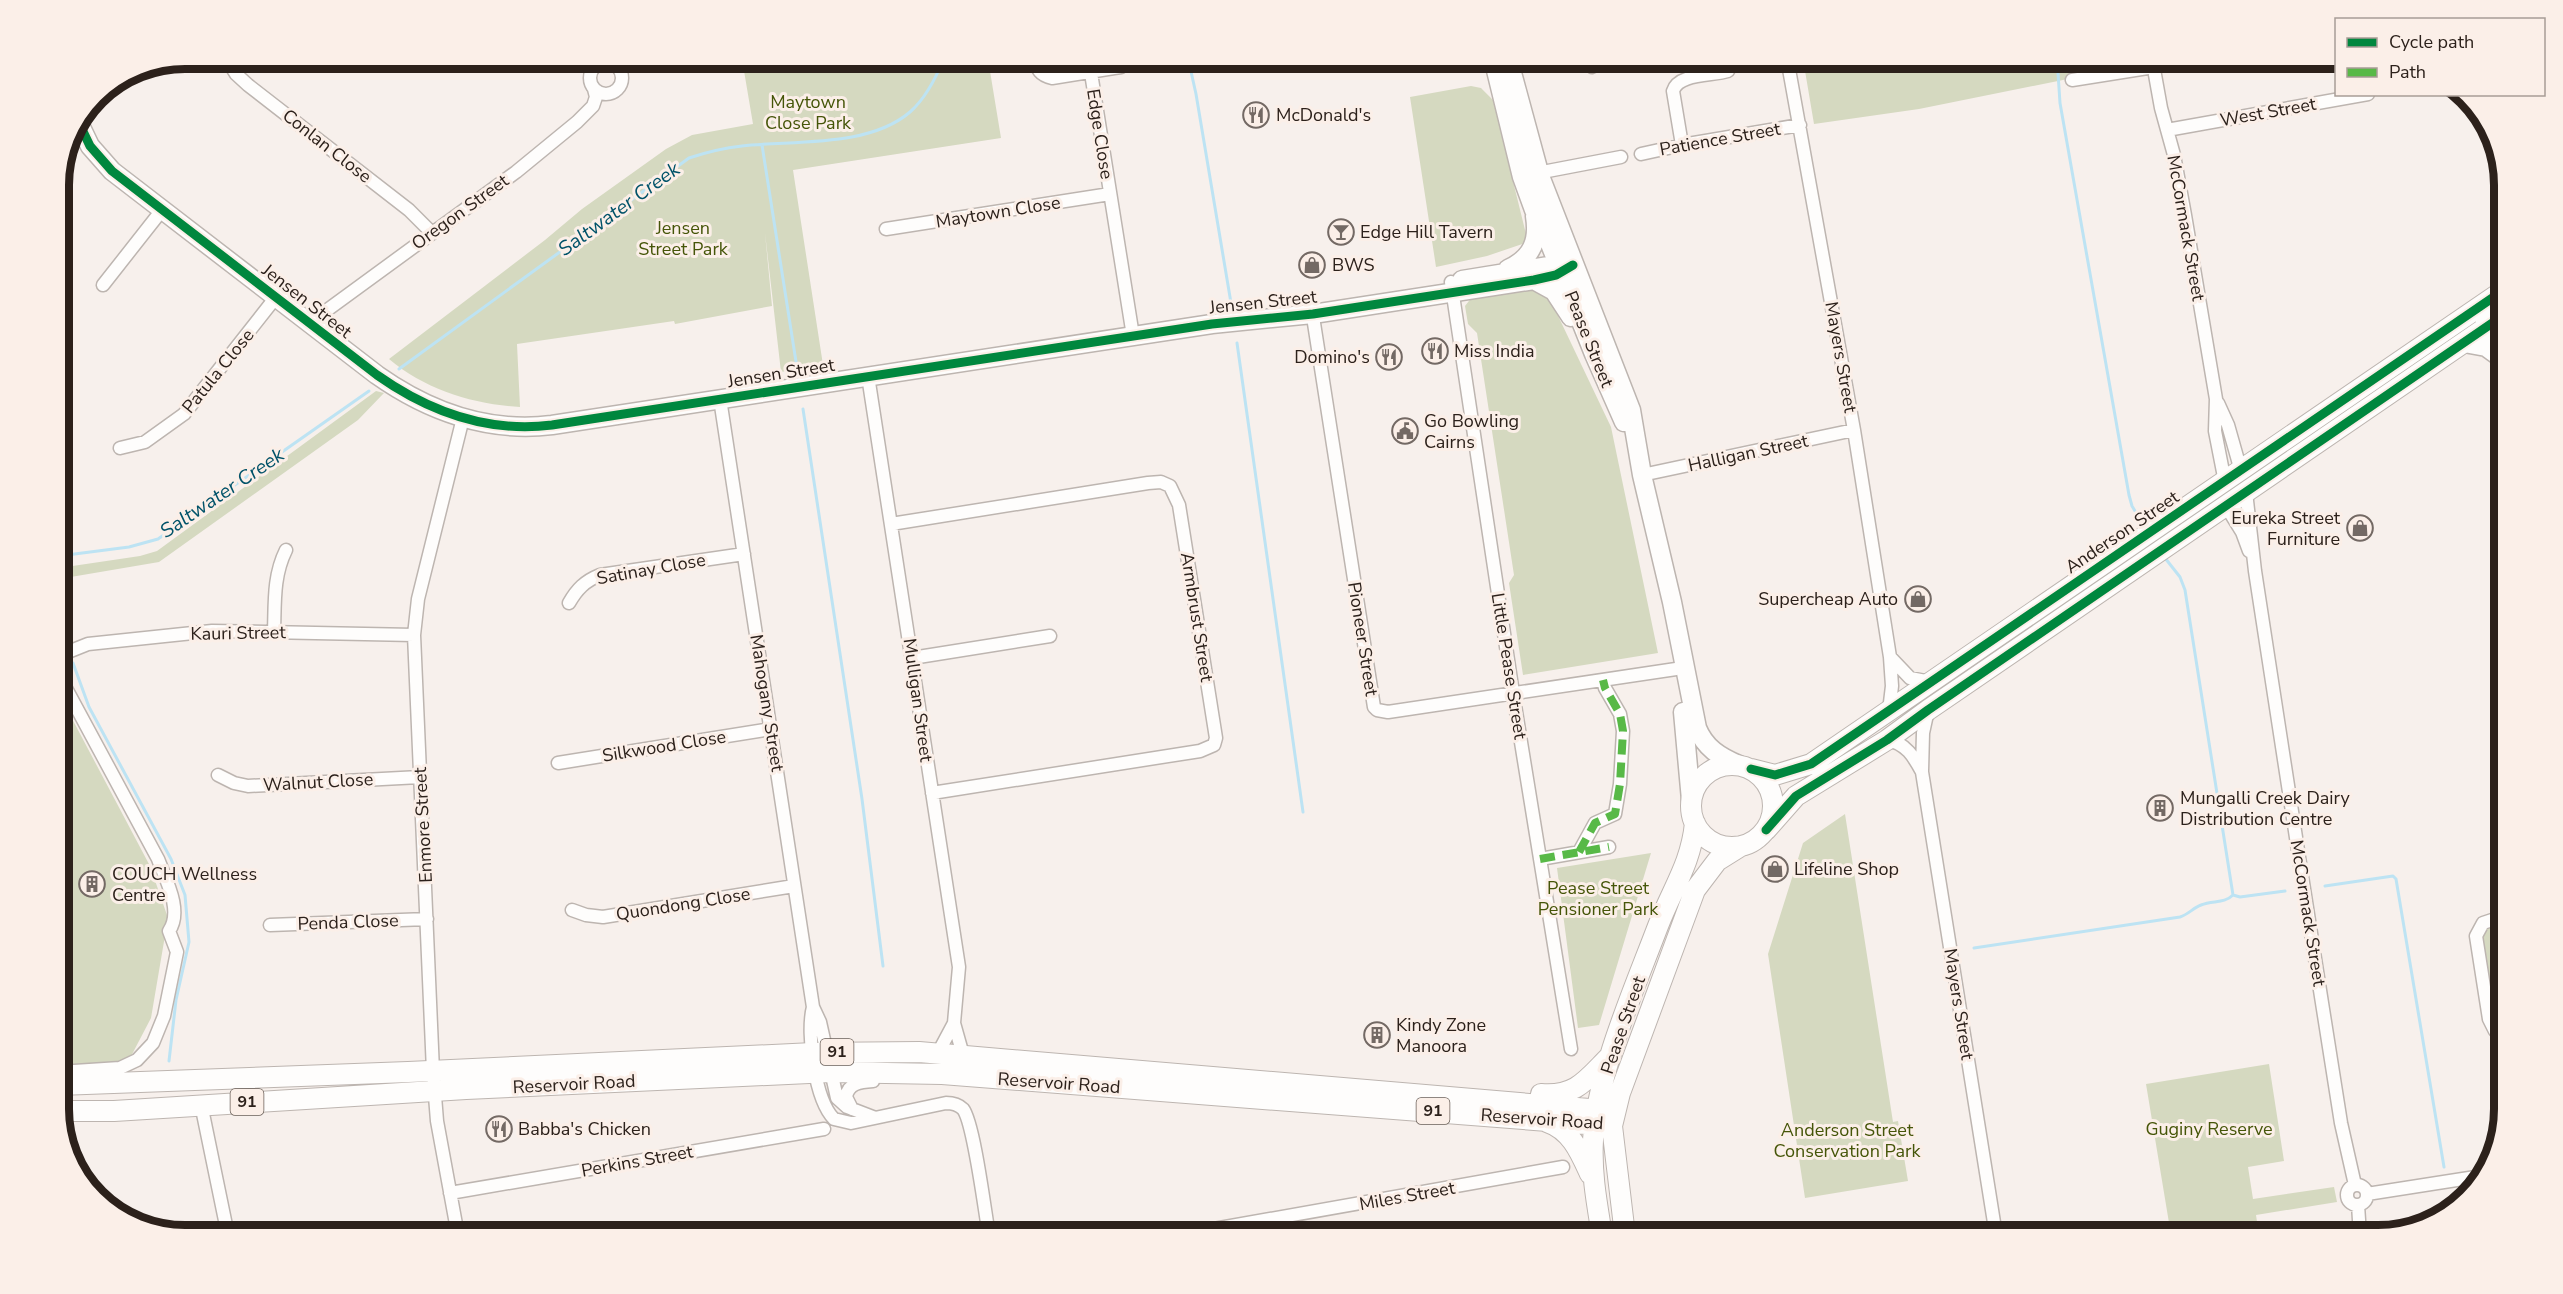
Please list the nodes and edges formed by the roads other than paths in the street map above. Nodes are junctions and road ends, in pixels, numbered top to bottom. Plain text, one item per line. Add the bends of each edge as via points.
1 (233, 69) edge
2 (593, 69) edge
3 (619, 69) edge
4 (1036, 69) edge
5 (1108, 69) edge
6 (1497, 69) edge
7 (1510, 69) edge
8 (1729, 69) edge
9 (1789, 69) edge
10 (2124, 69) edge
11 (2154, 69) edge
12 (1091, 73) junction
13 (2072, 80) dead end
14 (594, 89) junction
15 (617, 91) junction
16 (2356, 96) edge
17 (590, 112) junction
18 (1800, 125) junction
19 (82, 130) edge
20 (2167, 130) junction
21 (1682, 144) junction
22 (1641, 154) dead end
23 (1621, 157) dead end
24 (1531, 175) junction
25 (1110, 194) junction
26 (162, 210) junction
27 (1533, 210) junction
28 (886, 229) dead end
29 (431, 232) junction
30 (1565, 267) junction
31 (1504, 272) junction
32 (1534, 280) junction
33 (103, 285) dead end
34 (1452, 287) junction
35 (276, 297) junction
36 (2494, 297) edge
37 (2478, 308) junction
38 (1312, 309) junction
39 (2494, 322) edge
40 (308, 324) junction
41 (2494, 327) edge
42 (1132, 336) junction
43 (2464, 343) junction
44 (2494, 353) edge
45 (1594, 354) junction
46 (868, 376) junction
47 (720, 399) junction
48 (2216, 399) junction
49 (463, 418) junction
50 (1854, 430) junction
51 (1637, 447) junction
52 (120, 448) dead end
53 (1642, 475) junction
54 (2233, 477) junction
55 (2246, 492) junction
56 (2226, 506) junction
57 (891, 524) junction
58 (286, 550) dead end
59 (744, 554) junction
60 (2255, 570) junction
61 (569, 603) dead end
62 (274, 632) junction
63 (414, 634) junction
64 (1050, 636) dead end
65 (69, 652) edge
66 (1890, 657) junction
67 (912, 658) junction
68 (1680, 668) junction
69 (1603, 680) junction
70 (1932, 682) junction
71 (1513, 693) junction
72 (69, 694) edge
73 (1928, 710) junction
74 (1889, 711) junction
75 (771, 729) junction
76 (1887, 740) junction
77 (558, 763) dead end
78 (1745, 767) junction
79 (1922, 772) junction
80 (218, 775) dead end
81 (420, 777) junction
82 (932, 793) junction
83 (1691, 800) junction
84 (1695, 823) junction
85 (1766, 830) junction
86 (1741, 846) junction
87 (1609, 847) dead end
88 (1579, 852) junction
89 (1540, 859) junction
90 (794, 886) junction
91 (572, 910) dead end
92 (427, 919) junction
93 (2494, 919) edge
94 (270, 925) dead end
95 (954, 1023) junction
96 (2494, 1029) edge
97 (1571, 1049) dead end
98 (819, 1052) junction
99 (938, 1053) junction
100 (963, 1055) junction
101 (1611, 1055) junction
102 (69, 1071) edge
103 (433, 1071) junction
104 (823, 1072) junction
105 (942, 1074) junction
106 (69, 1085) edge
107 (435, 1092) junction
108 (1442, 1096) junction
109 (201, 1104) junction
110 (852, 1109) junction
111 (69, 1111) edge
112 (873, 1117) junction
113 (1601, 1120) junction
114 (1542, 1121) junction
115 (824, 1129) dead end
116 (1563, 1167) dead end
117 (2472, 1178) edge
118 (1593, 1181) junction
119 (2355, 1185) junction
120 (450, 1193) junction
121 (2367, 1194) junction
122 (2358, 1205) junction
123 (222, 1225) edge
124 (456, 1225) edge
125 (987, 1225) edge
126 (1241, 1225) edge
127 (1600, 1225) edge
128 (1623, 1225) edge
129 (1994, 1225) edge
130 (2359, 1225) edge

1 - 29 street, Conlan Close via 248,85 409,210
2 - 14 street via 590,78
3 - 15 street via 622,83
4 - 12 street, Edge Close via 1052,78
5 - 12 street, Edge Close
6 - 24 street, Pease Street
7 - 24 street, Pease Street
8 - 21 street via 1682,80 1674,86
9 - 18 street, Mayers Street
10 - 13 street
11 - 20 street, McCormack Street
12 - 25 street, Edge Close
14 - 15 street via 603,94
14 - 17 street via 596,98
15 - 17 street, Oregon Street
16 - 20 street, West Street
17 - 29 street, Oregon Street
18 - 21 street, Patience Street
18 - 50 street, Mayers Street
19 - 26 street, Jensen Street via 103,162
20 - 48 street, McCormack Street
21 - 22 street, Patience Street
23 - 24 street
24 - 27 street, Pease Street
24 - 30 street, Pease Street
25 - 28 street, Maytown Close
25 - 42 street, Edge Close
26 - 33 street
26 - 35 street, Jensen Street
27 - 30 street, Pease Street
27 - 31 street via 1537,231 1533,246 1524,260
29 - 40 street, Oregon Street
30 - 31 street, Jensen Street
30 - 32 street, Jensen Street
30 - 45 street, Pease Street
30 - 51 street, Pease Street via 1628,400
31 - 34 street, Jensen Street
32 - 34 street, Jensen Street
32 - 45 street via 1558,296
34 - 38 street, Jensen Street
34 - 71 street, Little Pease Street
35 - 40 street, Jensen Street
35 - 52 street, Patula Close via 184,414 145,442
36 - 37 main road, Anderson Street
37 - 39 street
37 - 54 main road, Anderson Street
38 - 42 street, Jensen Street via 1246,315
38 - 71 street, Pioneer Street via 1374,707 1388,712
40 - 49 street, Jensen Street via 399,390
41 - 43 main road, Anderson Street
42 - 46 street, Jensen Street
43 - 44 street via 2486,347
43 - 55 main road, Anderson Street
45 - 51 street, Pease Street
46 - 47 street, Jensen Street
46 - 57 street, Mulligan Street
47 - 49 street, Jensen Street via 536,427
47 - 59 street, Mahogany Street
48 - 54 street, McCormack Street via 2230,431
48 - 54 street, McCormack Street via 2215,431
49 - 63 street, Enmore Street via 418,599
50 - 53 street, Halligan Street
50 - 66 street, Mayers Street
51 - 53 street, Pease Street
53 - 68 street, Pease Street via 1672,602
54 - 55 main road, McCormack Street
54 - 56 main road, McCormack Street
54 - 70 main road, Anderson Street
55 - 56 main road, Anderson Street
55 - 60 street, McCormack Street
56 - 60 street, McCormack Street via 2242,532
56 - 73 main road, Anderson Street
57 - 67 street, Mulligan Street
57 - 82 street, Armbrust Street via 1148,483 1170,486 1179,505 1215,730 1214,745 1200,751
58 - 62 street via 276,576
59 - 61 street, Satinay Close via 600,575 587,580
59 - 75 street, Mahogany Street
60 - 119 street, McCormack Street via 2339,1112
62 - 63 street, Kauri Street
62 - 65 street, Kauri Street via 196,633 88,644
63 - 81 street, Enmore Street
64 - 67 street
66 - 70 street via 1910,678
66 - 74 street, Mayers Street
67 - 82 street, Mulligan Street
68 - 69 street, Pioneer Street
68 - 78 street, Pease Street via 1700,736 1718,755
68 - 83 street, Pease Street
69 - 71 street, Pioneer Street
69 - 88 street via 1622,721 1620,784 1615,814 1594,823
70 - 74 main road, Anderson Street
71 - 89 street, Little Pease Street
72 - 102 street, Kauri Street via 158,859 175,914 169,931 177,952 162,1023 146,1052 120,1068
73 - 76 main road, Anderson Street
73 - 79 street, Mayers Street
74 - 78 main road, Anderson Street via 1805,768 1775,775
75 - 77 street, Silkwood Close
75 - 90 street, Mahogany Street
76 - 79 street, Mayers Street via 1911,753
76 - 85 main road, Anderson Street via 1796,796
78 - 83 main road via 1719,767 1708,773 1698,782
78 - 85 main road via 1766,782 1773,796 1773,811
79 - 129 street, Mayers Street
80 - 81 street, Walnut Close via 248,786
81 - 92 street, Enmore Street
82 - 95 street, Mulligan Street via 959,967
83 - 84 main road
84 - 86 main road via 1704,837 1714,843
84 - 101 main road, Pease Street via 1686,866 1659,923
85 - 86 main road via 1755,841
86 - 113 main road, Pease Street via 1712,866 1696,887 1631,1061
87 - 88 street
88 - 89 street
89 - 97 street, Little Pease Street
90 - 91 street, Quondong Close via 603,917
90 - 98 street, Mahogany Street via 813,1007 810,1020
92 - 94 street, Penda Close
92 - 103 street, Enmore Street
93 - 96 street via 2483,923 2476,936 2489,1019
95 - 99 street, Mulligan Street
95 - 100 street, Mulligan Street
98 - 99 main road, Reservoir Road / 91
98 - 103 main road, Reservoir Road / 91
98 - 104 street, Mahogany Street
99 - 100 main road, Reservoir Road / 91
100 - 108 main road, Reservoir Road / 91
101 - 108 main road via 1581,1085 1561,1094 1479,1089
101 - 113 main road, Pease Street
103 - 106 main road, Reservoir Road / 91
103 - 107 street, Enmore Street
104 - 105 main road, Reservoir Road / 91
104 - 107 main road, Reservoir Road / 91
104 - 110 street via 837,1098
104 - 112 street via 825,1106 834,1119 847,1124
105 - 110 street via 918,1081 856,1083 846,1094
105 - 114 main road, Reservoir Road / 91
107 - 109 main road, Reservoir Road / 91
107 - 120 street, Enmore Street
108 - 113 main road, Reservoir Road / 91
109 - 111 main road, Reservoir Road / 91
109 - 123 street
110 - 112 street
112 - 125 street via 946,1103 961,1107 969,1124
113 - 114 main road, Reservoir Road
113 - 118 main road, Pease Street
113 - 128 main road, Pease Street
114 - 118 main road, 91 via 1556,1126 1571,1139
115 - 120 street, Perkins Street
116 - 126 street, Miles Street
117 - 121 street
118 - 127 main road, Pease Street / 91
119 - 121 street via 2363,1187
119 - 122 street via 2347,1196
120 - 124 street, Enmore Street
121 - 122 street
122 - 130 street

